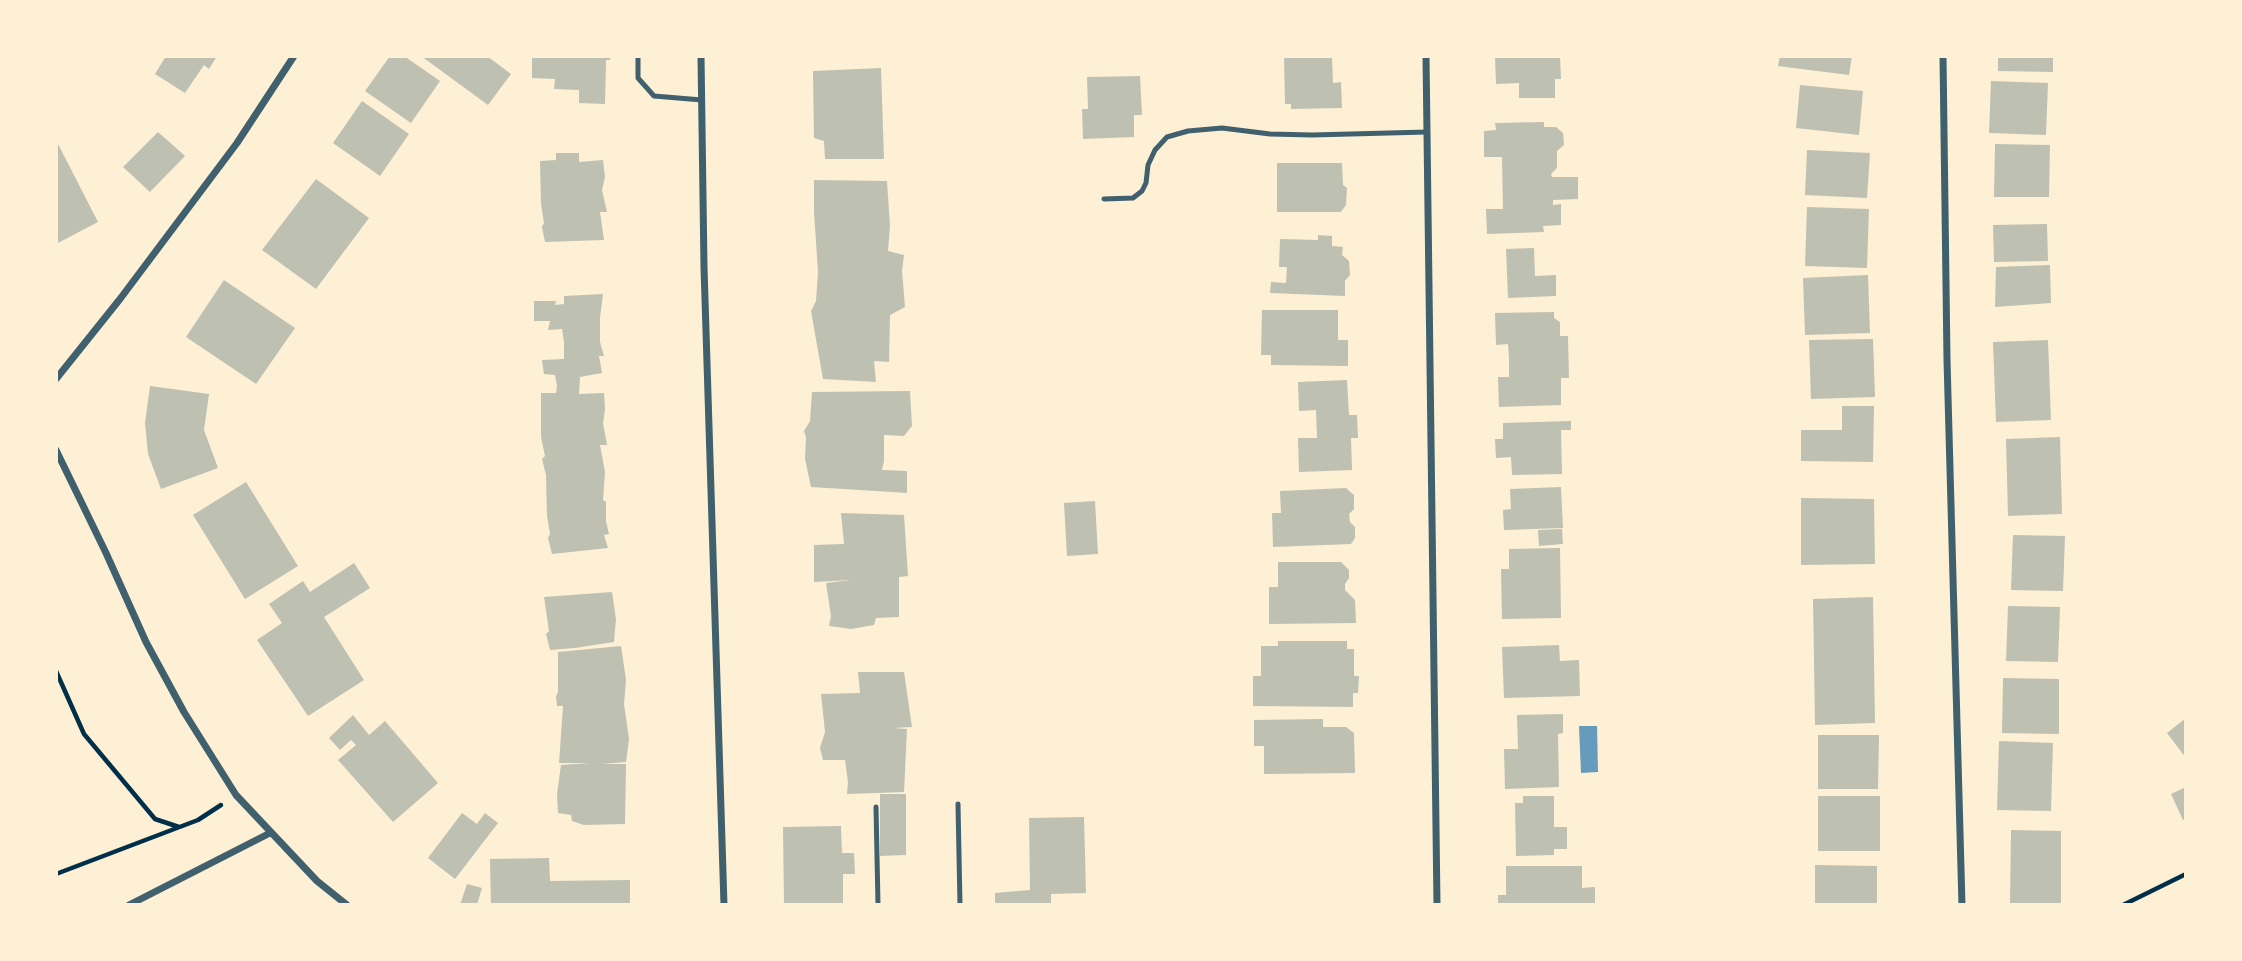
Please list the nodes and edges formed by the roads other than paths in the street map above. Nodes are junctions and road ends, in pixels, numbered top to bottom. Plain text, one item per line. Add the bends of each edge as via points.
1 (294, 56) edge
2 (638, 56) edge
3 (701, 56) edge
4 (1426, 56) edge
5 (1943, 56) edge
6 (702, 100) junction
7 (1427, 132) junction
8 (1104, 199) dead end
9 (56, 379) edge
10 (56, 450) edge
11 (958, 804) dead end
12 (876, 807) dead end
13 (270, 833) junction
14 (129, 905) edge
15 (347, 905) edge
16 (724, 905) edge
17 (878, 905) edge
18 (960, 905) edge
19 (1437, 905) edge
20 (1962, 905) edge

1 - 9 street via 237,144
2 - 6 lane via 638,78 654,96
3 - 6 street
4 - 7 street
5 - 20 street
6 - 16 street
7 - 8 lane via 1188,131 1167,137 1154,150 1142,191 1133,198
7 - 19 street
10 - 13 street via 184,712 236,795
11 - 18 lane
12 - 17 lane
13 - 14 street
13 - 15 street

